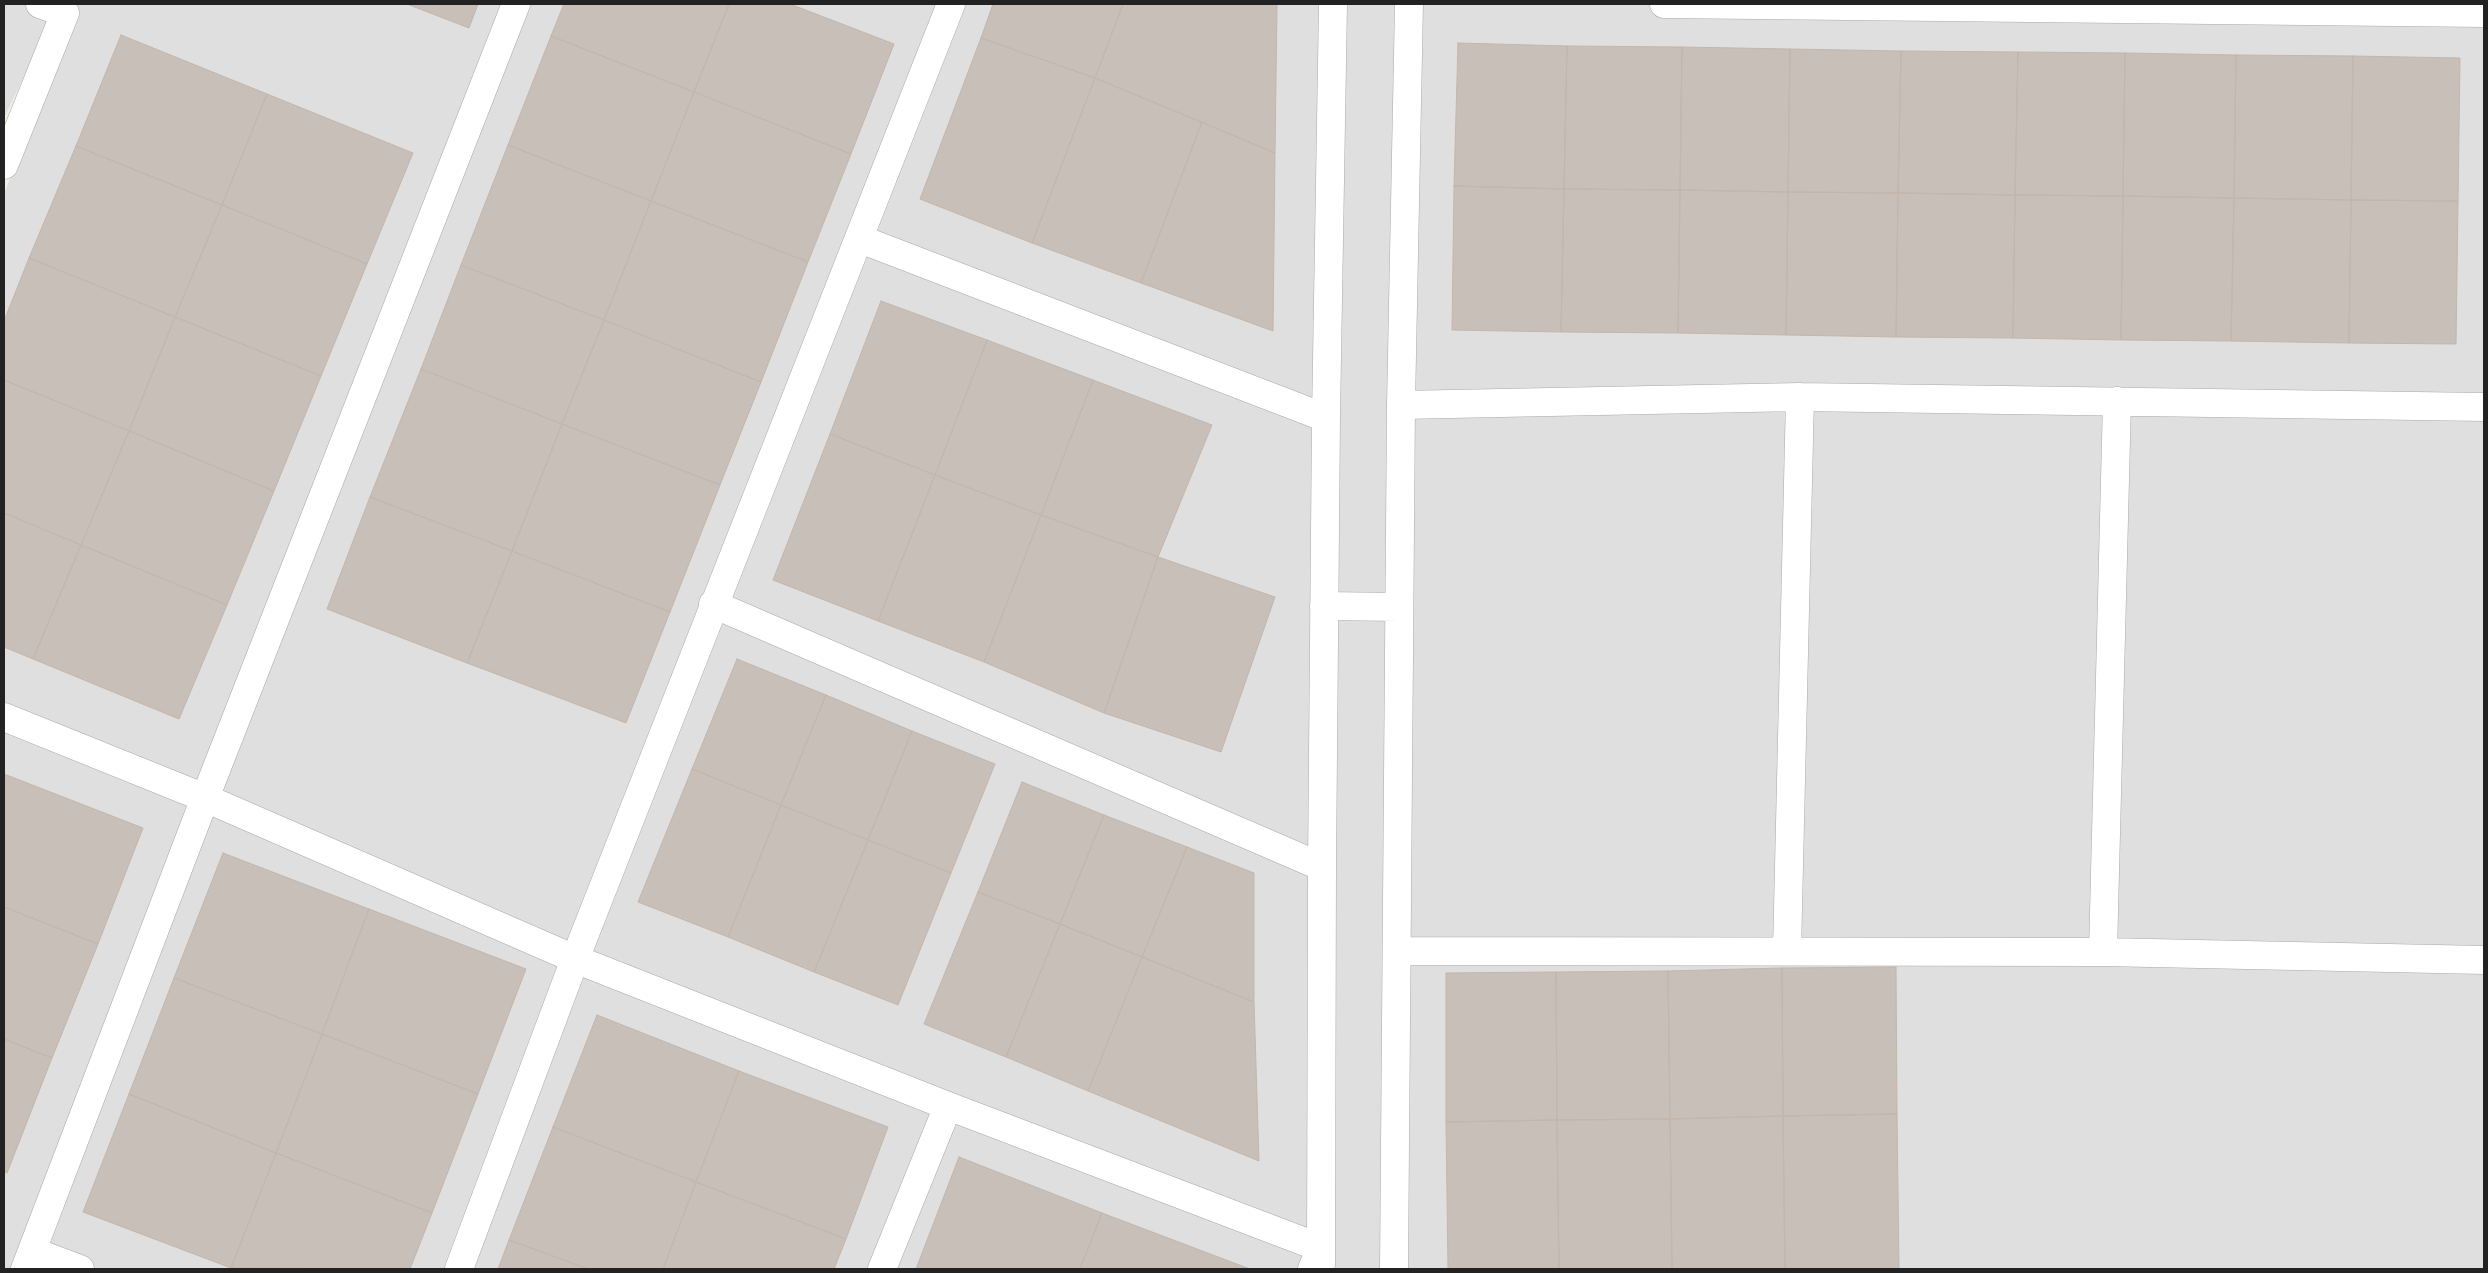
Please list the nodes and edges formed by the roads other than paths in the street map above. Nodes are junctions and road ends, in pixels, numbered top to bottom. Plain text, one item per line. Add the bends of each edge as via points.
1 (40, 4) edge
2 (516, 4) edge
3 (951, 4) edge
4 (1333, 4) edge
5 (1409, 4) edge
6 (1664, 4) edge
7 (1788, 4) edge
8 (2103, 6) edge
9 (2484, 13) edge
10 (4, 166) edge
11 (860, 239) junction
12 (1800, 398) junction
13 (2117, 401) junction
14 (1401, 405) junction
15 (2484, 408) edge
16 (1326, 418) junction
17 (713, 604) junction
18 (1324, 606) junction
19 (1399, 607) junction
20 (4, 717) edge
21 (205, 798) junction
22 (1322, 867) junction
23 (1397, 951) junction
24 (1787, 951) junction
25 (2103, 952) junction
26 (575, 959) junction
27 (2484, 960) edge
28 (948, 1106) junction
29 (28, 1260) edge
30 (1318, 1262) edge
31 (80, 1269) edge
32 (459, 1269) edge
33 (882, 1269) edge
34 (1394, 1269) edge

1 - 10 street via 65,13
2 - 21 street
3 - 11 street
4 - 16 street
5 - 14 street
6 - 7 street
7 - 8 street
8 - 9 street
11 - 16 street
11 - 17 street
12 - 13 street
12 - 14 street
12 - 24 street
13 - 15 street
13 - 25 street
14 - 19 street
16 - 18 street
17 - 22 street
17 - 26 street
18 - 19 street
18 - 22 street
19 - 23 street
20 - 21 street
21 - 26 street
21 - 29 street
22 - 30 street
23 - 24 street
23 - 34 street
24 - 25 street
25 - 27 street
26 - 28 street
26 - 32 street
28 - 30 street
28 - 33 street
29 - 31 street

